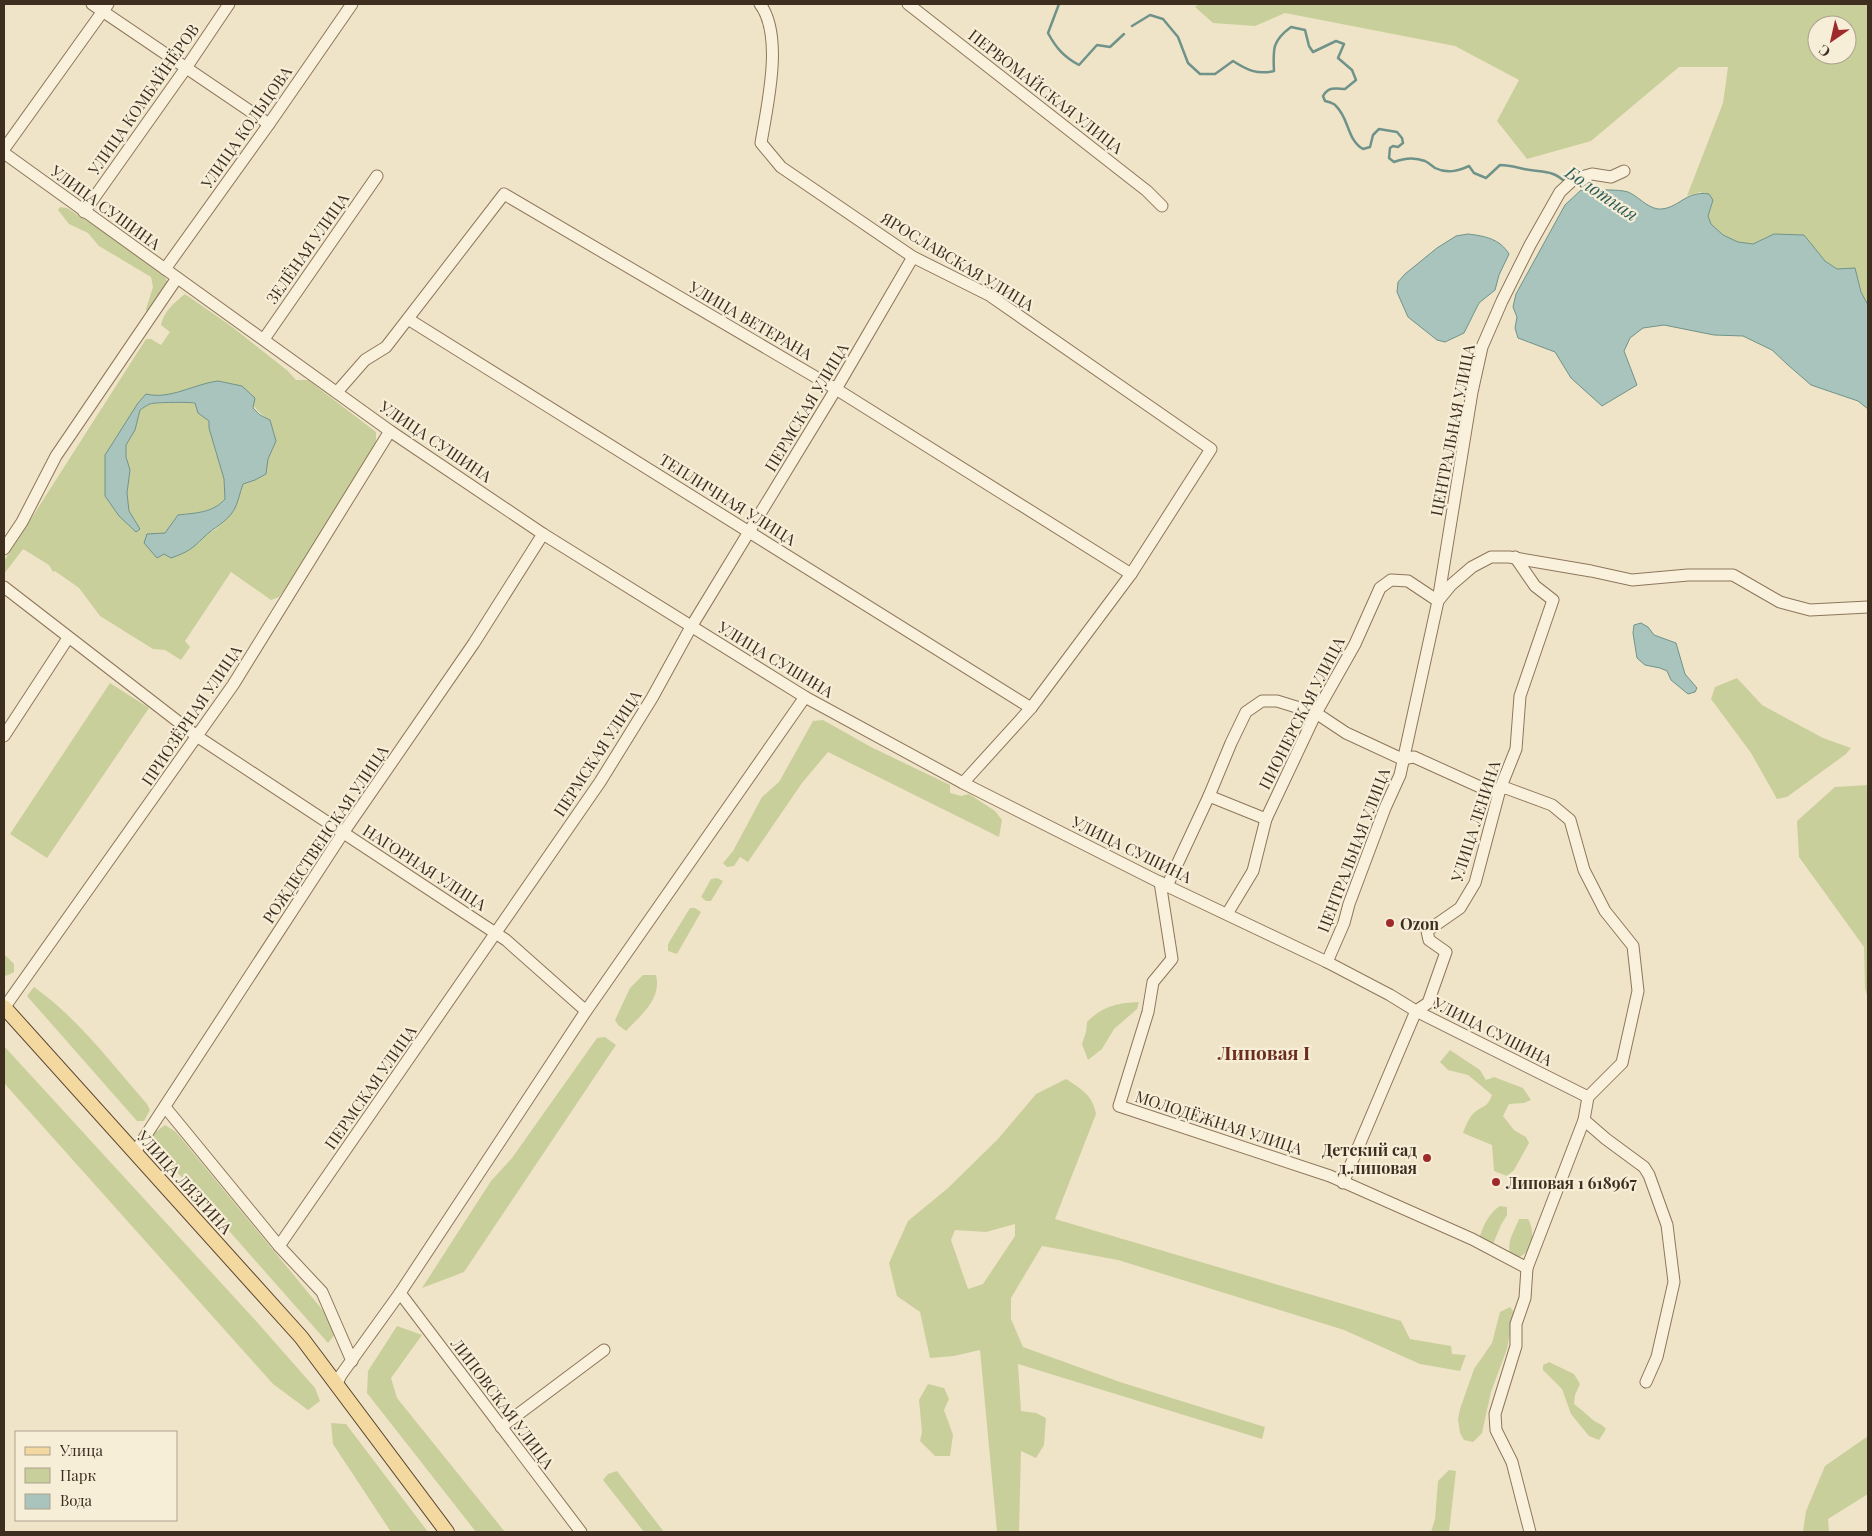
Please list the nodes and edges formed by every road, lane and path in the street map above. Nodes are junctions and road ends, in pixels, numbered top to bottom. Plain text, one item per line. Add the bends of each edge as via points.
1 (92, 4) edge
2 (229, 4) edge
3 (352, 4) edge
4 (760, 4) edge
5 (908, 4) edge
6 (106, 8) edge
7 (186, 68) junction
8 (269, 124) junction
9 (4, 149) edge
10 (4, 153) edge
11 (1624, 172) dead end
12 (377, 176) dead end
13 (1162, 206) dead end
14 (84, 212) junction
15 (913, 257) junction
16 (165, 269) junction
17 (177, 278) junction
18 (408, 319) junction
19 (264, 340) junction
20 (836, 389) junction
21 (337, 392) junction
22 (390, 431) junction
23 (750, 532) junction
24 (543, 534) junction
25 (4, 549) edge
26 (1515, 557) junction
27 (1131, 574) junction
28 (4, 587) edge
29 (1438, 601) junction
30 (1868, 607) edge
31 (691, 627) junction
32 (68, 638) junction
33 (805, 697) junction
34 (1031, 708) junction
35 (1316, 713) junction
36 (4, 736) edge
37 (198, 737) junction
38 (1402, 759) junction
39 (963, 783) junction
40 (1500, 790) junction
41 (1209, 796) junction
42 (1266, 819) junction
43 (343, 833) junction
44 (1163, 884) junction
45 (1227, 914) junction
46 (496, 934) junction
47 (1327, 962) junction
48 (4, 1007) edge
49 (586, 1011) junction
50 (1416, 1011) junction
51 (1588, 1097) junction
52 (165, 1107) junction
53 (1584, 1120) junction
54 (135, 1152) junction
55 (1343, 1183) junction
56 (279, 1246) junction
57 (1527, 1268) junction
58 (400, 1293) junction
59 (604, 1350) dead end
60 (352, 1360) junction
61 (1646, 1382) dead end
62 (336, 1385) junction
63 (501, 1426) junction
64 (446, 1532) edge
65 (580, 1532) edge
66 (1530, 1532) edge

1 - 6 street
2 - 7 street, УЛИЦА КОМБАЙНЁРОВ
3 - 8 street, УЛИЦА КОЛЬЦОВА
4 - 15 street, ЯРОСЛАВСКАЯ УЛИЦА via 766,12 774,56 761,143 781,167
5 - 13 street, ПЕРВОМАЙСКАЯ УЛИЦА
6 - 7 street
6 - 9 street
7 - 8 street
7 - 14 street, УЛИЦА КОМБАЙНЁРОВ
8 - 16 street, УЛИЦА КОЛЬЦОВА
10 - 14 street, УЛИЦА СУШИНА
11 - 29 street, ЦЕНТРАЛЬНАЯ УЛИЦА via 1611,177 1592,174 1574,179 1560,192 1530,245 1482,347
12 - 19 street, ЗЕЛЁНАЯ УЛИЦА
14 - 16 street, УЛИЦА СУШИНА
15 - 20 street, ПЕРМСКАЯ УЛИЦА
15 - 27 street, ЯРОСЛАВСКАЯ УЛИЦА via 989,295 1211,449
16 - 17 street, УЛИЦА СУШИНА
17 - 19 street, УЛИЦА СУШИНА
17 - 25 street via 56,456 22,522
18 - 20 street, УЛИЦА ВЕТЕРАНА via 504,194
18 - 21 street via 386,347 365,360
18 - 23 street, ТЕПЛИЧНАЯ УЛИЦА
19 - 21 street, УЛИЦА СУШИНА
20 - 23 street, ПЕРМСКАЯ УЛИЦА
20 - 27 street, УЛИЦА ВЕТЕРАНА
21 - 22 street, УЛИЦА СУШИНА
22 - 24 street, УЛИЦА СУШИНА
22 - 37 street, ПРИОЗЁРНАЯ УЛИЦА via 292,592
23 - 31 street, ПЕРМСКАЯ УЛИЦА
23 - 34 street, ТЕПЛИЧНАЯ УЛИЦА
24 - 31 street, УЛИЦА СУШИНА
24 - 43 street, РОЖДЕСТВЕНСКАЯ УЛИЦА via 474,643
26 - 29 street, ЦЕНТРАЛЬНАЯ УЛИЦА via 1491,557 1472,567
26 - 30 street, ЦЕНТРАЛЬНАЯ УЛИЦА via 1632,580 1733,575 1780,602 1810,610
26 - 40 street, УЛИЦА ЛЕНИНА via 1535,586 1552,600 1520,696 1516,749
27 - 34 street
28 - 32 street, НАГОРНАЯ УЛИЦА
29 - 35 street, ПИОНЕРСКАЯ УЛИЦА via 1408,581 1391,580 1380,588 1355,644
29 - 38 street, ЦЕНТРАЛЬНАЯ УЛИЦА
31 - 33 street, УЛИЦА СУШИНА
31 - 46 street, ПЕРМСКАЯ УЛИЦА via 600,782
32 - 36 street
32 - 37 street, НАГОРНАЯ УЛИЦА
33 - 39 street, УЛИЦА СУШИНА
33 - 49 street
34 - 39 street
35 - 38 street via 1346,732
35 - 41 street via 1277,701 1262,701 1246,712
35 - 42 street, ПИОНЕРСКАЯ УЛИЦА
37 - 43 street, НАГОРНАЯ УЛИЦА
37 - 48 street, ПРИОЗЁРНАЯ УЛИЦА
38 - 40 street via 1414,757 1489,791
38 - 47 street, ЦЕНТРАЛЬНАЯ УЛИЦА via 1400,775
39 - 44 street, УЛИЦА СУШИНА
40 - 50 street, УЛИЦА ЛЕНИНА via 1475,884 1460,908 1427,931 1429,940 1446,952 1428,1003
40 - 51 street via 1506,788 1552,805 1570,820 1584,870 1604,911 1633,946 1638,991 1622,1063
41 - 42 street
41 - 44 street
42 - 45 street, ПИОНЕРСКАЯ УЛИЦА via 1253,871
43 - 46 street, НАГОРНАЯ УЛИЦА
43 - 52 street, РОЖДЕСТВЕНСКАЯ УЛИЦА
44 - 45 street, УЛИЦА СУШИНА
44 - 55 street, МОЛОДЁЖНАЯ УЛИЦА via 1172,959 1153,982 1148,1012 1119,1106
45 - 47 street, УЛИЦА СУШИНА
46 - 49 street, НАГОРНАЯ УЛИЦА
46 - 56 street, ПЕРМСКАЯ УЛИЦА
47 - 50 street, УЛИЦА СУШИНА
48 - 54 main road, УЛИЦА ЛЯЗГИНА
49 - 58 street
50 - 51 street, УЛИЦА СУШИНА
50 - 55 street, УЛИЦА ЛЕНИНА
51 - 53 street
52 - 54 street, РОЖДЕСТВЕНСКАЯ УЛИЦА
52 - 56 street
53 - 57 street
53 - 61 street via 1644,1167 1667,1225 1674,1282 1657,1357
54 - 62 main road, УЛИЦА ЛЯЗГИНА via 301,1337
55 - 57 street, МОЛОДЁЖНАЯ УЛИЦА via 1472,1239
56 - 60 street via 322,1292
57 - 66 street via 1525,1298 1516,1324 1516,1346 1495,1414 1496,1430 1512,1462
58 - 60 street
58 - 63 street, ЛИПОВСКАЯ УЛИЦА
59 - 63 street
60 - 62 street
62 - 64 main road, УЛИЦА ЛЯЗГИНА
63 - 65 street, ЛИПОВСКАЯ УЛИЦА

